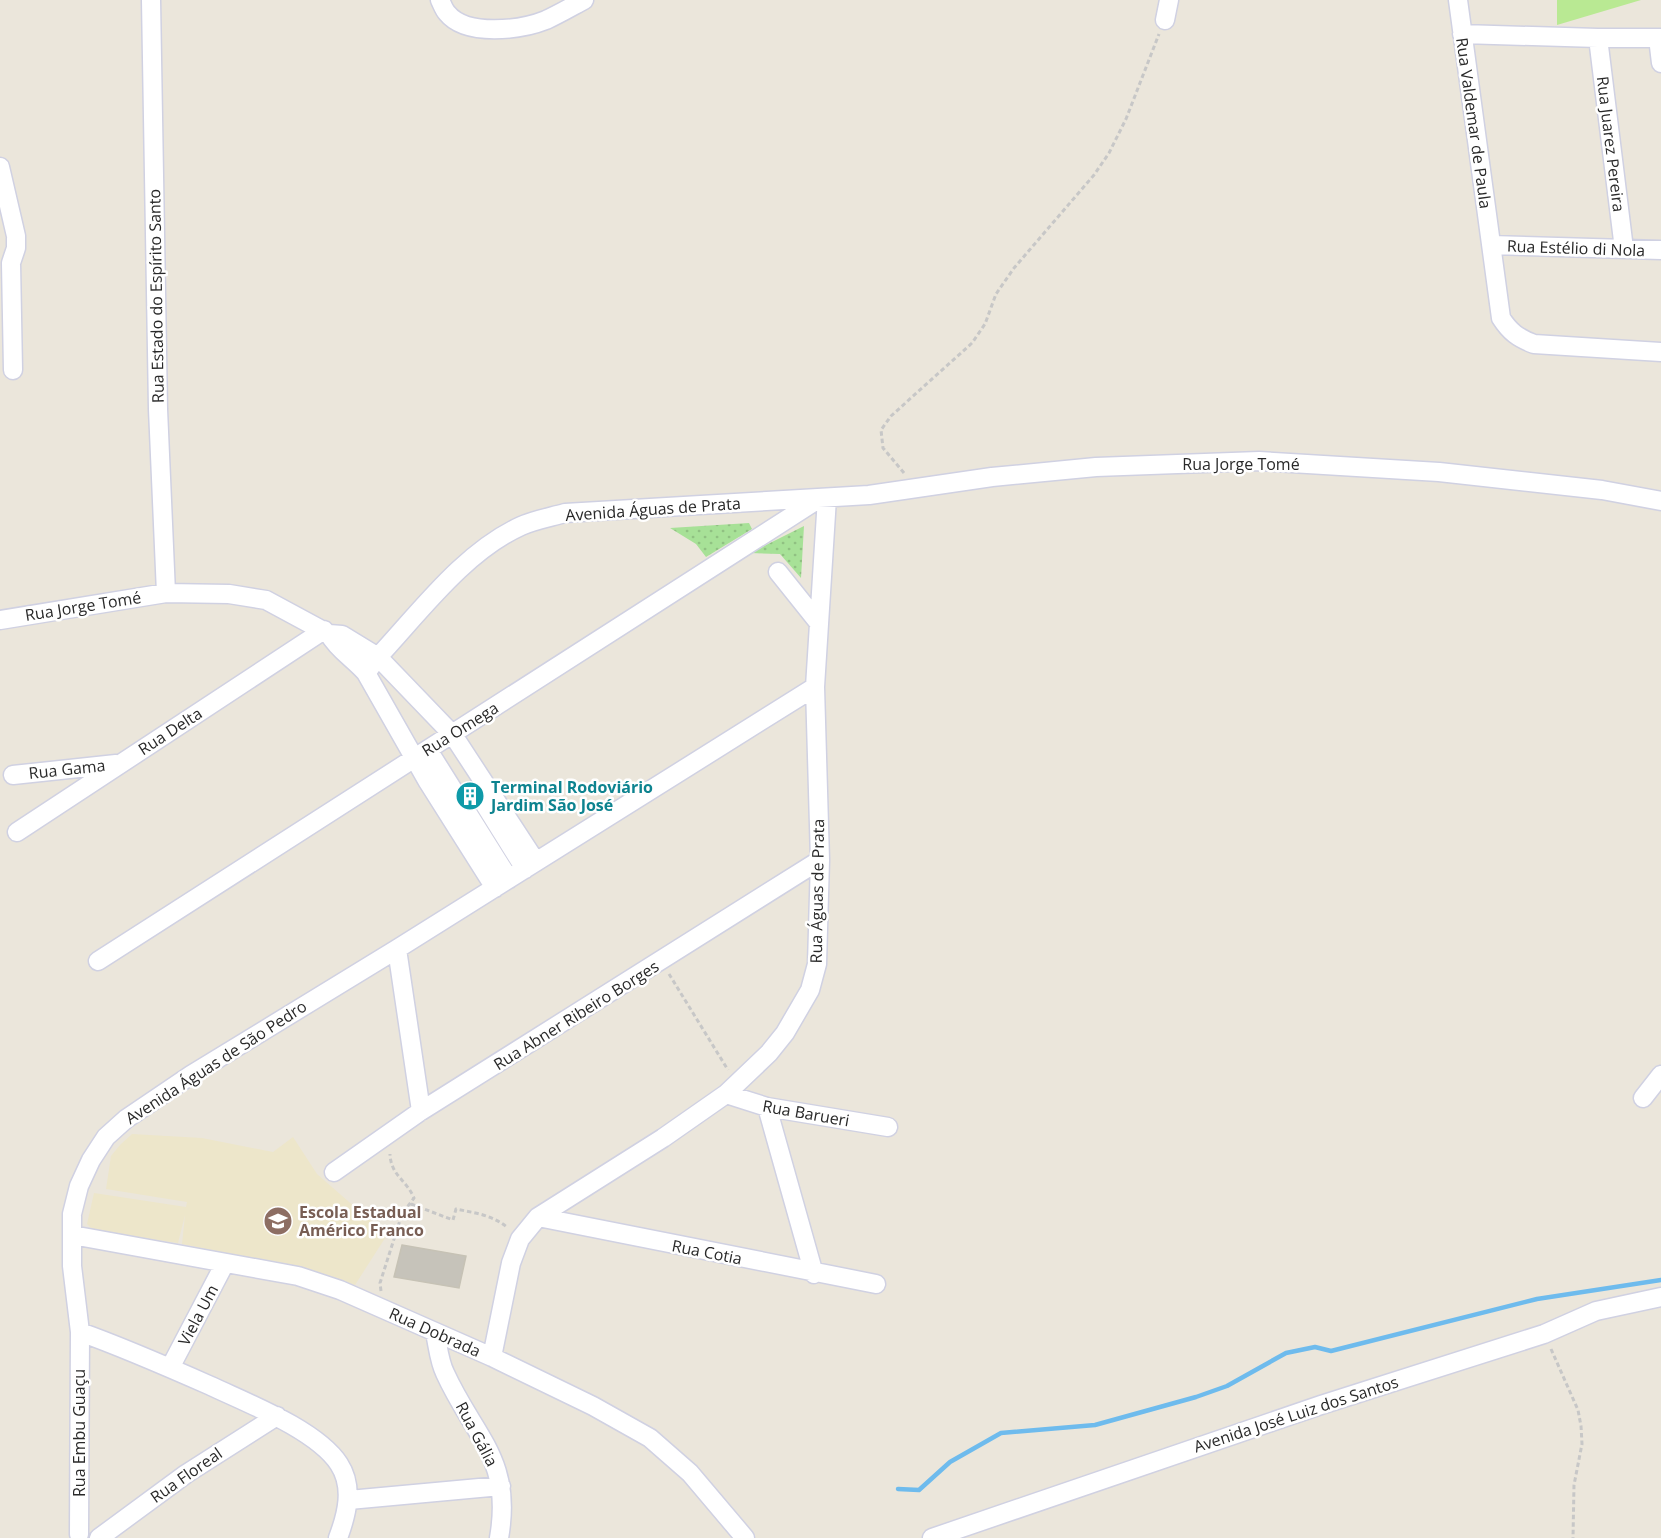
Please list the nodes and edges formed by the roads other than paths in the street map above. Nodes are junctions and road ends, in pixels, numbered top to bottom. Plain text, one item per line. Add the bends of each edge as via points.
1 (151, 0) edge
2 (440, 0) edge
3 (584, 0) edge
4 (1169, 0) edge
5 (1458, 0) edge
6 (1165, 20) road end
7 (1462, 33) junction
8 (1598, 38) junction
9 (1659, 38) edge
10 (1661, 63) edge
11 (0, 167) edge
12 (1491, 245) junction
13 (1624, 249) junction
14 (1661, 250) edge
15 (5, 266) edge
16 (1661, 352) edge
17 (13, 370) dead end
18 (824, 497) junction
19 (1661, 501) edge
20 (778, 572) dead end
21 (166, 592) junction
22 (0, 620) edge
23 (818, 622) junction
24 (327, 632) junction
25 (378, 657) junction
26 (366, 673) junction
27 (815, 687) junction
28 (448, 737) junction
29 (421, 753) junction
30 (121, 763) junction
31 (13, 776) dead end
32 (17, 832) dead end
33 (820, 861) junction
34 (516, 875) junction
35 (397, 949) junction
36 (98, 961) dead end
37 (1661, 1075) edge
38 (731, 1090) junction
39 (1643, 1098) dead end
40 (767, 1107) junction
41 (421, 1112) junction
42 (888, 1126) dead end
43 (334, 1172) dead end
44 (538, 1217) junction
45 (72, 1235) junction
46 (225, 1263) junction
47 (814, 1274) junction
48 (876, 1284) dead end
49 (1661, 1297) edge
50 (80, 1332) junction
51 (435, 1333) junction
52 (492, 1357) junction
53 (170, 1368) junction
54 (276, 1416) junction
55 (501, 1486) junction
56 (348, 1500) junction
57 (79, 1534) dead end
58 (99, 1538) edge
59 (338, 1538) edge
60 (499, 1538) edge
61 (745, 1538) edge
62 (932, 1538) edge

1 - 21 street, Rua Estado do Espírito Santo via 158,398
2 - 3 street via 458,22 495,29 525,27
4 - 6 street
5 - 7 street, Rua Valdemar de Paula
7 - 8 street
7 - 12 street, Rua Valdemar de Paula
8 - 9 street
8 - 13 street, Rua Juarez Pereira
9 - 10 street
11 - 15 street via 16,236 15,248
12 - 13 street, Rua Estélio di Nola
12 - 16 street, Rua Valdemar de Paula via 1501,318 1519,339 1534,344
13 - 14 street, Rua Estélio di Nola
15 - 17 street
18 - 19 street, Rua Jorge Tomé via 1096,467 1259,461 1439,472 1602,490
18 - 23 street, Rua Águas de Prata
18 - 25 street, Avenida Águas de Prata via 565,513 522,526 486,545 466,562
18 - 28 street, Rua Omega
20 - 23 street
21 - 22 street, Rua Jorge Tomé
21 - 24 street via 257,597
23 - 27 street, Rua Águas de Prata
24 - 25 street via 342,635
24 - 26 street via 335,645
24 - 30 street, Rua Delta
25 - 26 street, Avenida Águas de Prata
25 - 28 street
26 - 29 street
27 - 33 street, Rua Águas de Prata
27 - 34 street, Avenida Águas de São Pedro
28 - 29 street, Rua Omega
28 - 34 street
29 - 34 street
29 - 36 street, Rua Omega
30 - 31 street, Rua Gama
30 - 32 street, Rua Delta
33 - 38 street, Rua Águas de Prata via 817,964 810,990 785,1033
33 - 41 street, Rua Abner Ribeiro Borges
34 - 35 street, Avenida Águas de São Pedro
35 - 41 street
35 - 45 street, Avenida Águas de São Pedro via 126,1119 106,1137 79,1186
37 - 39 street
38 - 40 street, Rua Barueri
38 - 44 street, Rua Águas de Prata
40 - 42 street, Rua Barueri
40 - 47 street
41 - 43 street, Rua Abner Ribeiro Borges
44 - 47 street, Rua Cotia
44 - 52 street, Rua Águas de Prata via 520,1239 511,1263
45 - 46 street, Rua Dobrada
45 - 50 street, Avenida Águas de São Pedro
46 - 51 street, Rua Dobrada via 298,1276 340,1290
46 - 53 street, Viela Um
47 - 48 street, Rua Cotia
49 - 62 street, Avenida José Luiz dos Santos via 1596,1311 1544,1334 1321,1405
50 - 53 street
50 - 57 street, Rua Embu Guaçu
51 - 52 street, Rua Dobrada
51 - 55 street, Rua Gália via 443,1371 492,1454
52 - 61 street, Rua Dobrada via 650,1438 690,1473
53 - 54 street
54 - 56 street via 334,1458 346,1480
54 - 58 street, Rua Floreal via 186,1474
55 - 56 street
55 - 60 street, Rua Gália
56 - 59 street

